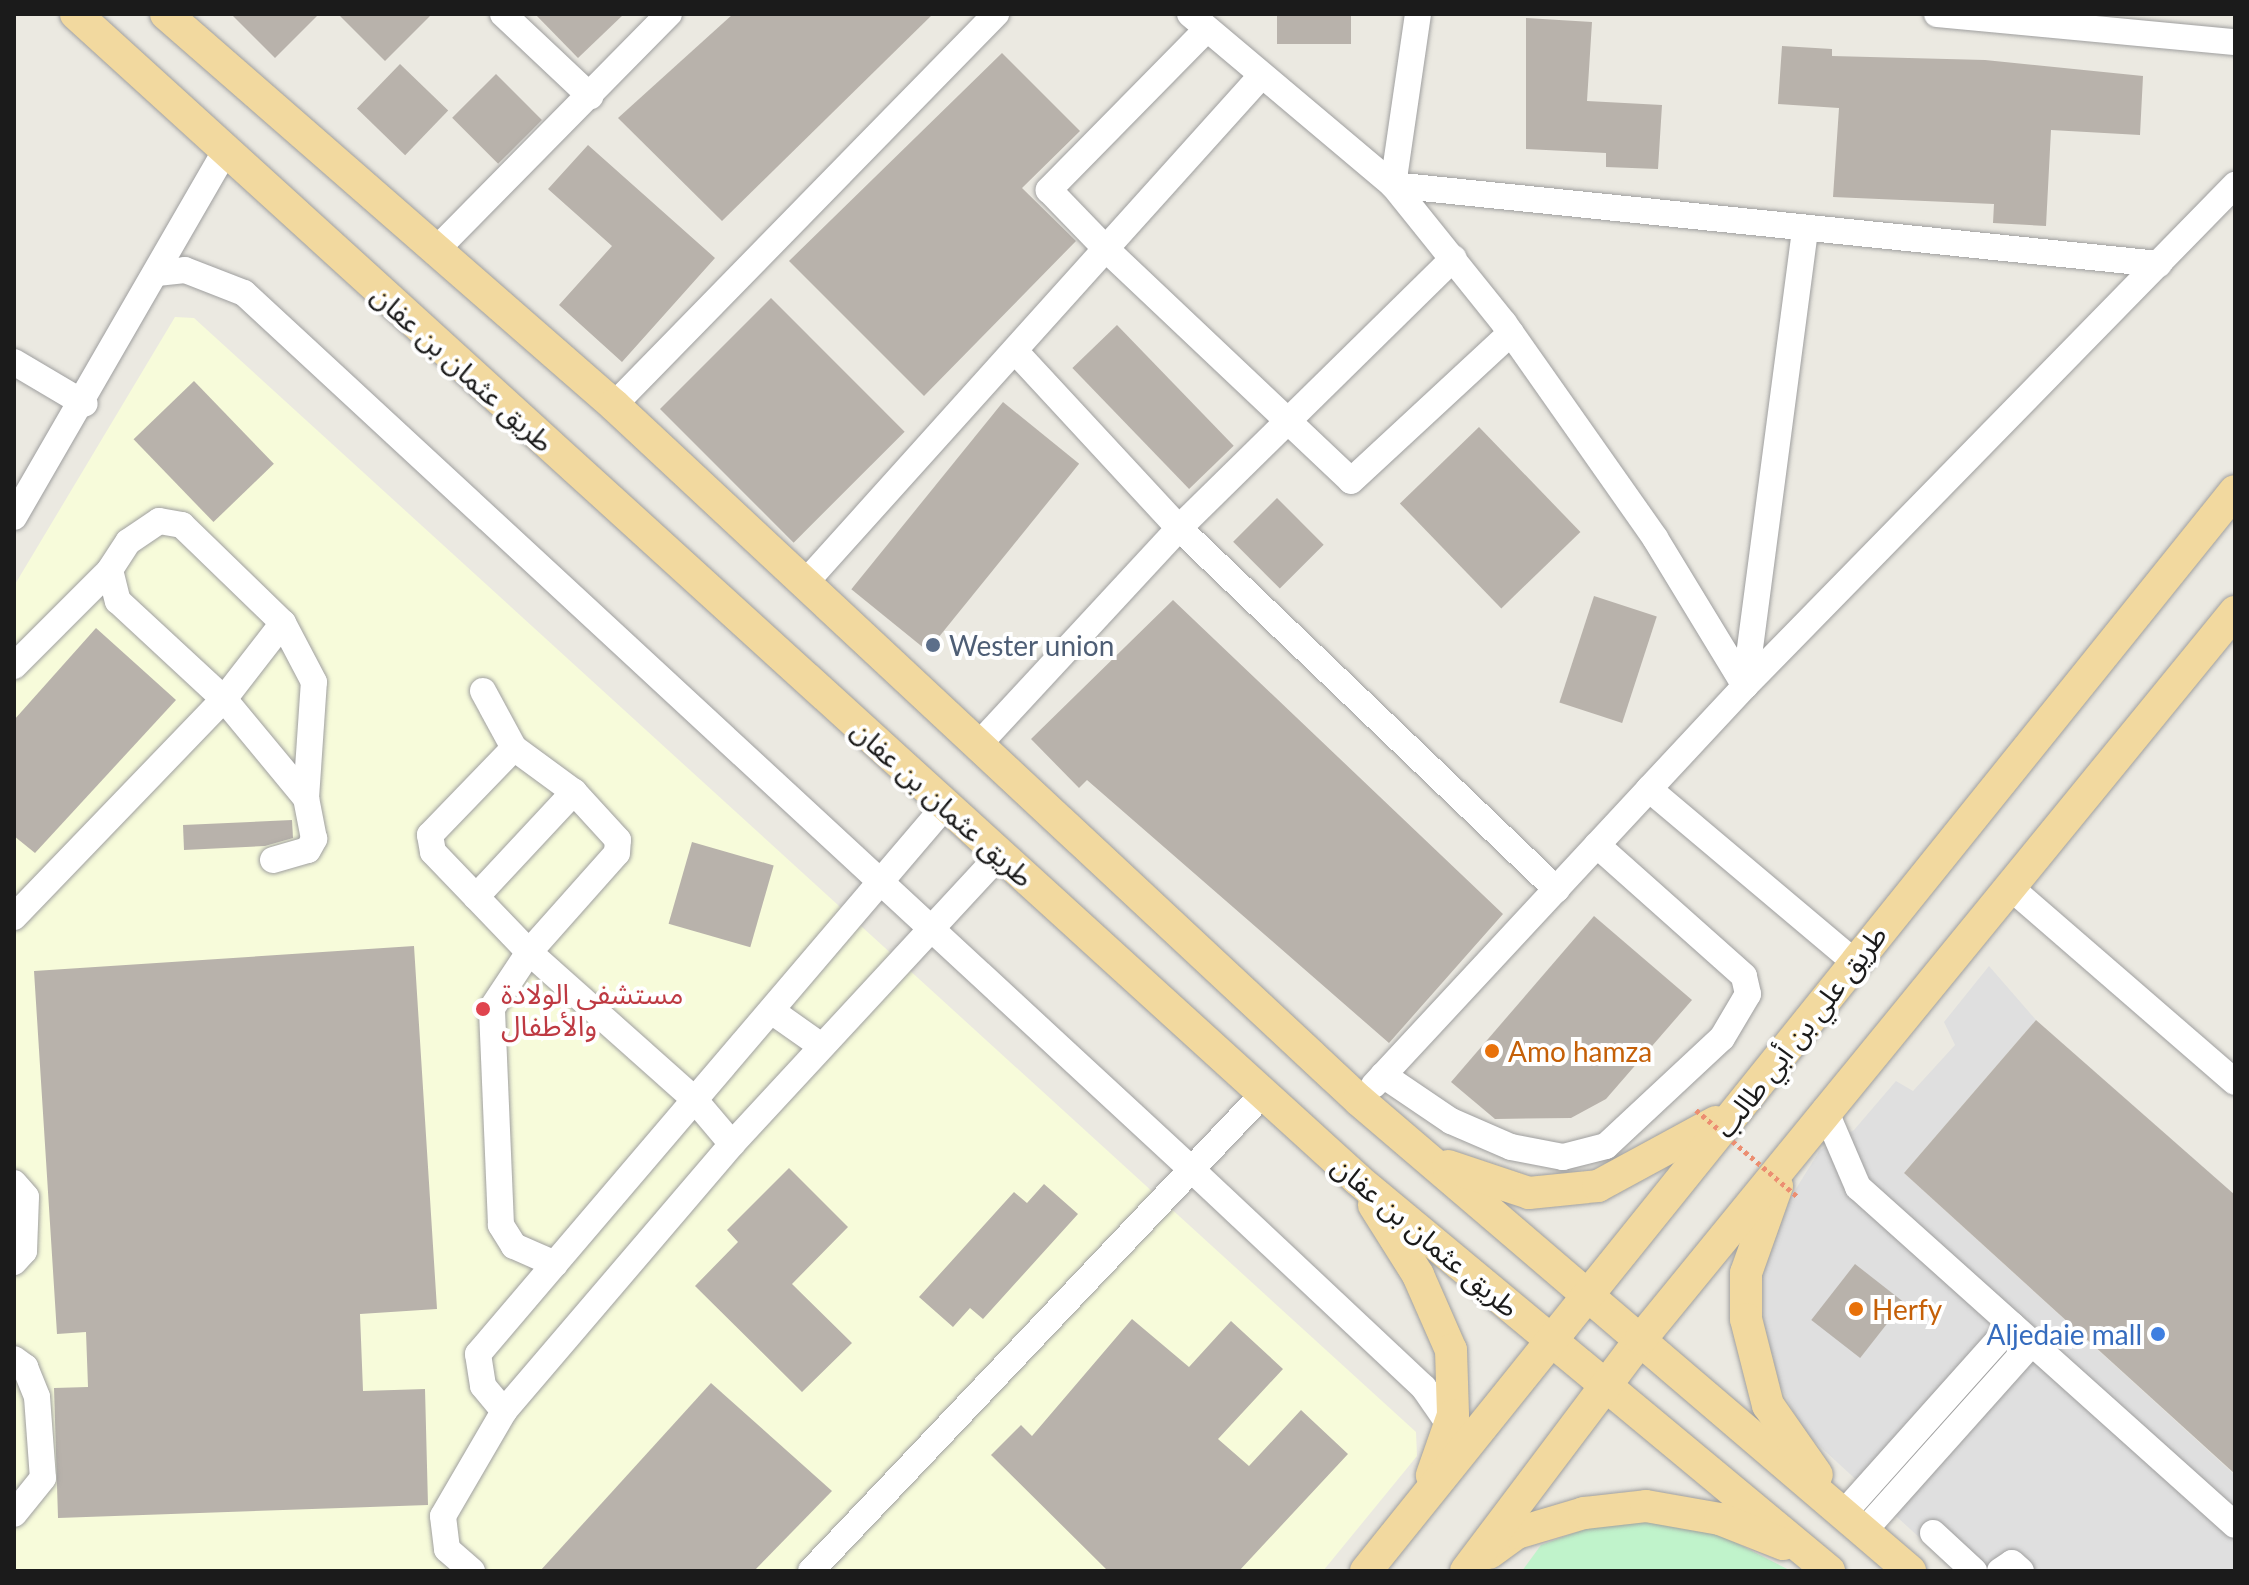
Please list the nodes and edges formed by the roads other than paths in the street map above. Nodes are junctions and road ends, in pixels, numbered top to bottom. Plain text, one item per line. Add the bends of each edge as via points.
1 (76, 14) edge
2 (166, 14) edge
3 (503, 14) edge
4 (669, 14) edge
5 (996, 14) edge
6 (1418, 14) edge
7 (1937, 14) edge
8 (1198, 21) edge
9 (2235, 42) edge
10 (1262, 75) junction
11 (590, 96) junction
12 (225, 152) junction
13 (1393, 185) junction
14 (2235, 185) edge
15 (1805, 230) junction
16 (438, 248) junction
17 (1106, 249) junction
18 (1454, 258) junction
19 (2159, 264) junction
20 (157, 273) junction
21 (1511, 333) junction
22 (1015, 351) junction
23 (14, 362) edge
24 (85, 404) junction
25 (614, 405) junction
26 (1287, 422) junction
27 (2235, 491) edge
28 (14, 517) edge
29 (1179, 528) junction
30 (110, 570) junction
31 (805, 583) junction
32 (2235, 612) edge
33 (283, 623) junction
34 (14, 666) edge
35 (1745, 686) junction
36 (483, 691) dead end
37 (224, 699) junction
38 (981, 742) junction
39 (514, 748) junction
40 (1649, 789) junction
41 (574, 792) junction
42 (306, 798) junction
43 (945, 806) junction
44 (1597, 845) junction
45 (1000, 855) junction
46 (273, 860) dead end
47 (883, 884) junction
48 (2011, 888) junction
49 (1557, 890) junction
50 (476, 897) junction
51 (14, 917) edge
52 (927, 927) junction
53 (529, 952) junction
54 (1853, 961) junction
55 (773, 1012) junction
56 (820, 1045) junction
57 (1771, 1071) junction
58 (1383, 1075) junction
59 (2235, 1082) edge
60 (1263, 1094) junction
61 (694, 1099) junction
62 (1359, 1100) junction
63 (1825, 1110) junction
64 (732, 1144) junction
65 (1790, 1154) junction
66 (1423, 1155) junction
67 (1192, 1170) junction
68 (1357, 1179) junction
69 (14, 1183) edge
70 (14, 1262) edge
71 (555, 1264) junction
72 (1589, 1297) junction
73 (2012, 1325) junction
74 (1641, 1339) junction
75 (1551, 1342) junction
76 (2032, 1343) junction
77 (14, 1359) edge
78 (1606, 1384) junction
79 (504, 1411) junction
80 (1451, 1427) junction
81 (1806, 1460) junction
82 (14, 1514) edge
83 (1852, 1524) junction
84 (2235, 1525) edge
85 (1400, 1532) junction
86 (1933, 1533) dead end
87 (1819, 1562) edge
88 (1468, 1568) edge
89 (472, 1571) edge
90 (811, 1571) edge
91 (1366, 1571) edge
92 (1910, 1571) edge
93 (1974, 1571) edge
94 (2000, 1571) edge
95 (2021, 1571) edge

1 - 12 main road, طريق عثمان بن عفان
2 - 16 main road, طريق عثمان بن عفان
3 - 11 street
4 - 11 street
5 - 25 street
6 - 13 street
7 - 9 street
8 - 10 street
8 - 17 street via 1049,190
10 - 13 street
10 - 17 street
11 - 16 street
12 - 20 street
12 - 43 main road, طريق عثمان بن عفان
13 - 15 street
13 - 18 street
14 - 19 street
15 - 19 street
15 - 35 street
16 - 25 main road, طريق عثمان بن عفان
17 - 22 street
17 - 26 street
18 - 21 street
18 - 26 street
19 - 35 street
20 - 24 street
20 - 47 street via 185,270 244,293
21 - 26 street via 1351,481
21 - 35 street via 1655,538
22 - 29 street
22 - 31 street
23 - 24 street
24 - 28 street
25 - 31 main road, طريق عثمان بن عفان
26 - 29 street
27 - 54 main road, طريق علي بن أبي طالب
29 - 38 street
29 - 49 street
30 - 33 street via 128,542 159,521 182,525
30 - 34 street
30 - 37 street via 118,601
31 - 38 main road, طريق عثمان بن عفان
32 - 48 main road
33 - 37 street
33 - 42 street via 314,682
35 - 40 street
36 - 39 street
37 - 42 street
37 - 51 street
38 - 62 main road, طريق عثمان بن عفان
39 - 41 street
39 - 50 street via 430,835 433,852
40 - 44 street
40 - 54 street
41 - 50 street
41 - 53 street via 612,831 617,853
42 - 46 street via 314,839 308,850
43 - 45 main road, طريق عثمان بن عفان
43 - 47 street
44 - 49 street
44 - 58 street via 1685,916 1744,976 1748,994 1722,1038 1606,1146 1563,1157 1511,1147 1451,1121
45 - 52 street
45 - 60 main road, طريق عثمان بن عفان
47 - 52 street
47 - 55 street
48 - 59 street
48 - 63 main road
49 - 58 street
50 - 53 street
52 - 56 street
52 - 67 street
53 - 61 street
53 - 71 street via 492,1008 501,1225 514,1246
54 - 57 main road, طريق علي بن أبي طالب
55 - 56 street
55 - 61 street
56 - 64 street
57 - 66 main road via 1701,1136 1598,1186 1529,1193
57 - 72 main road, طريق علي بن أبي طالب
58 - 62 street
60 - 67 street
60 - 68 main road, طريق عثمان بن عفان
61 - 64 street
61 - 71 street
62 - 66 main road, طريق عثمان بن عفان
63 - 65 main road
63 - 73 street via 1858,1187
64 - 79 street
65 - 74 main road
65 - 81 main road via 1746,1273 1746,1319 1768,1405
66 - 72 main road, طريق عثمان بن عفان
67 - 80 street via 1424,1388
67 - 90 street
68 - 75 main road, طريق عثمان بن عفان
68 - 80 main road via 1418,1275 1451,1350
69 - 70 street via 26,1197 24,1251
71 - 79 street via 478,1354 483,1386
72 - 74 main road, طريق عثمان بن عفان
72 - 75 main road, طريق علي بن أبي طالب
73 - 76 street
73 - 83 street
74 - 78 main road
74 - 81 main road, طريق عثمان بن عفان
75 - 78 main road, طريق عثمان بن عفان
75 - 85 main road, طريق علي بن أبي طالب
76 - 83 street
76 - 84 street
77 - 82 street via 25,1367 37,1397 43,1478
78 - 87 main road, طريق عثمان بن عفان
78 - 88 main road
79 - 89 street via 443,1516 447,1549
80 - 85 main road
81 - 83 main road, طريق عثمان بن عفان
83 - 92 main road, طريق عثمان بن عفان
85 - 91 main road, طريق علي بن أبي طالب
86 - 93 street
87 - 88 main road via 1720,1519 1646,1506 1584,1513 1517,1533
94 - 95 street via 2012,1563

